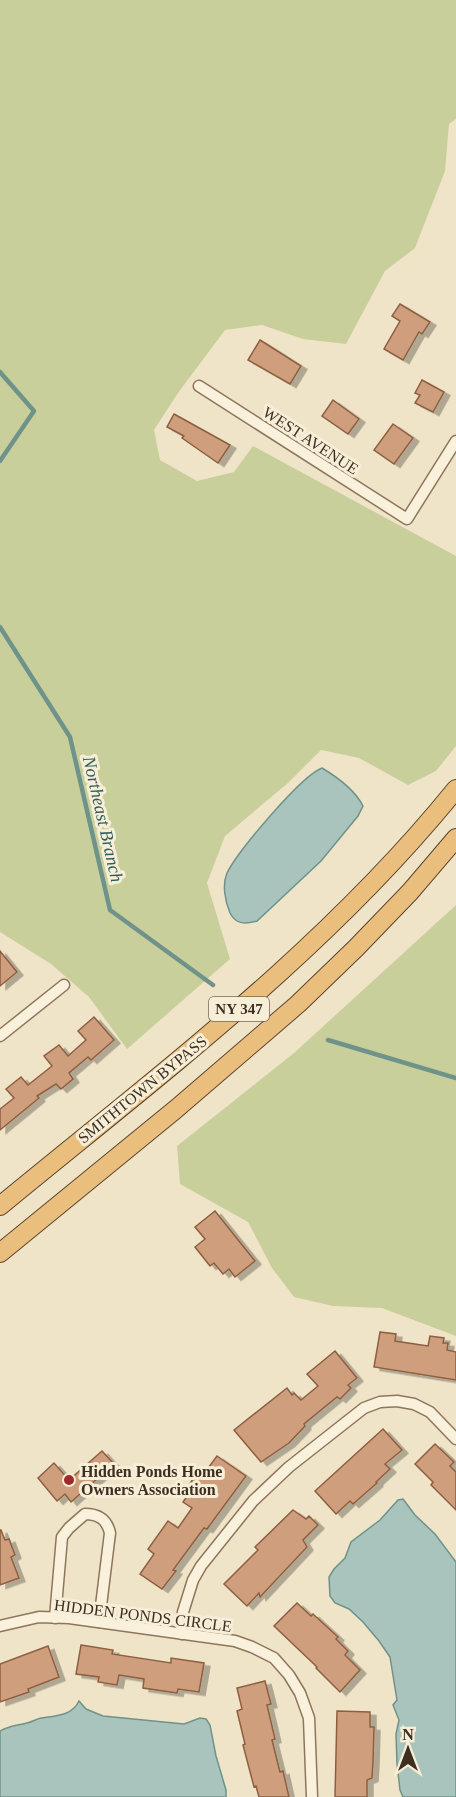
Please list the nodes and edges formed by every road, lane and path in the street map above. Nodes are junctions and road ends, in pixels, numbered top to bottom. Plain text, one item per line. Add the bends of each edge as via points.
1 (199, 386) dead end
2 (456, 441) edge
3 (456, 789) edge
4 (456, 838) edge
5 (64, 985) dead end
6 (0, 1036) edge
7 (0, 1206) edge
8 (0, 1253) edge
9 (456, 1439) edge
10 (55, 1618) junction
11 (99, 1622) junction
12 (0, 1626) edge
13 (182, 1634) junction
14 (312, 1797) edge

1 - 2 street, WEST AVENUE via 407,519
3 - 7 highway, SMITHTOWN BYPASS / NY 347 via 320,937 180,1059
4 - 8 highway, NY 347 via 410,892 298,1004
5 - 6 street
9 - 13 street via 430,1412 414,1404 380,1402 364,1408 289,1467 253,1502 201,1566 183,1612
10 - 11 street, HIDDEN PONDS CIRCLE
10 - 11 street via 62,1537 86,1514 93,1514 105,1521 110,1533
10 - 12 street, HIDDEN PONDS CIRCLE via 39,1617
11 - 13 street, HIDDEN PONDS CIRCLE
13 - 14 street, HIDDEN PONDS CIRCLE via 252,1647 274,1658 289,1675 309,1718

